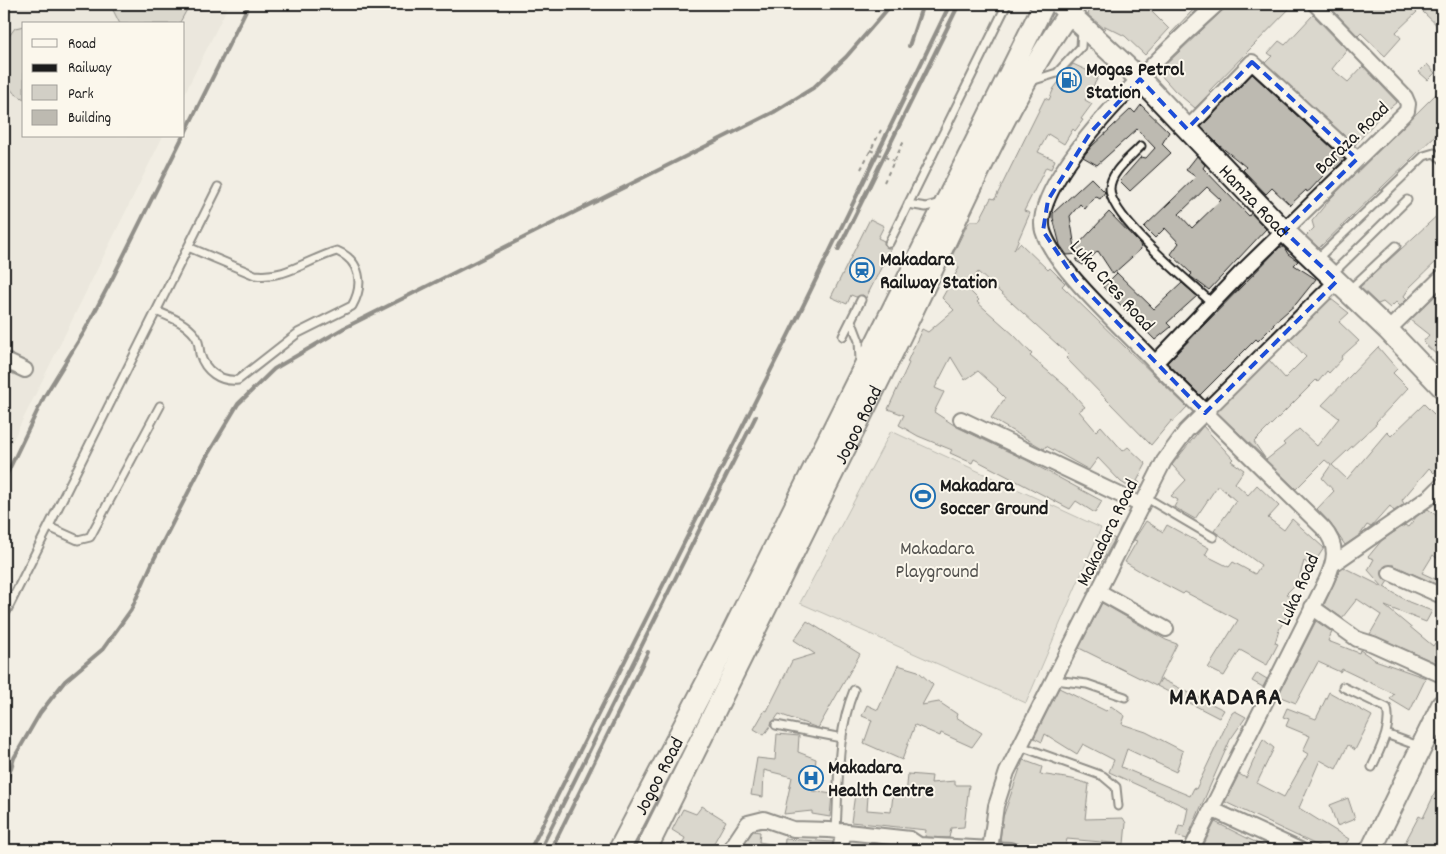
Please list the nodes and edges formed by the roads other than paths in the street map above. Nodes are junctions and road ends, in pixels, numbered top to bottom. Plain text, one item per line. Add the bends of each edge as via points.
1 (1007, 4) edge
2 (1044, 4) edge
3 (1217, 4) edge
4 (1315, 4) edge
5 (1067, 7) edge
6 (1083, 28) junction
7 (1140, 79) junction
8 (1025, 83) junction
9 (1187, 129) junction
10 (1141, 146) dead end
11 (1358, 159) junction
12 (1442, 159) edge
13 (218, 187) dead end
14 (1407, 200) dead end
15 (945, 202) junction
16 (908, 204) junction
17 (1284, 231) junction
18 (889, 243) dead end
19 (1396, 246) dead end
20 (188, 247) junction
21 (1315, 260) junction
22 (1442, 276) edge
23 (1338, 282) junction
24 (861, 300) dead end
25 (1212, 303) junction
26 (156, 311) junction
27 (851, 320) junction
28 (1388, 330) junction
29 (843, 336) dead end
30 (4, 360) edge
31 (1155, 363) junction
32 (25, 370) dead end
33 (858, 378) junction
34 (1442, 387) edge
35 (160, 406) dead end
36 (1204, 412) junction
37 (961, 418) dead end
38 (1442, 485) edge
39 (1143, 501) junction
40 (48, 527) junction
41 (1213, 537) dead end
42 (1333, 564) junction
43 (1390, 573) dead end
44 (1098, 591) junction
45 (1442, 596) edge
46 (1312, 607) junction
47 (4, 616) edge
48 (1166, 629) dead end
49 (1442, 675) edge
50 (1055, 680) junction
51 (1343, 687) dead end
52 (854, 690) dead end
53 (1125, 697) dead end
54 (1442, 704) edge
55 (776, 725) dead end
56 (1386, 734) junction
57 (842, 738) junction
58 (1020, 746) junction
59 (1421, 747) junction
60 (1372, 767) dead end
61 (1118, 806) dead end
62 (1211, 810) junction
63 (840, 830) junction
64 (918, 848) edge
65 (990, 849) edge
66 (619, 850) edge
67 (646, 850) edge
68 (730, 850) edge
69 (840, 850) edge
70 (1010, 850) edge
71 (1191, 850) edge
72 (1300, 850) edge
73 (1371, 850) edge

1 - 16 lane
2 - 15 main road, Jogoo Road
3 - 7 street
4 - 11 street, Baraza Road via 1405,97 1408,104 1407,111
5 - 6 main road, Hamza Road
5 - 8 main road, Jogoo Road
6 - 7 main road, Hamza Road
6 - 8 lane via 1080,47 1057,73
7 - 9 main road, Hamza Road
7 - 31 street, Luka Cres Road via 1107,112 1070,161 1048,200 1043,231 1064,265
8 - 67 main road, Jogoo Road
9 - 11 street via 1252,62
9 - 17 main road, Hamza Road
10 - 25 lane via 1112,180 1110,190 1116,207 1136,232
11 - 17 street, Baraza Road
12 - 21 lane via 1434,153 1424,156
13 - 20 lane
14 - 23 lane
15 - 16 lane via 926,206
15 - 33 main road, Jogoo Road
16 - 18 lane
17 - 21 main road, Hamza Road
17 - 25 street, Luka Cres Road
19 - 23 lane
20 - 26 lane
20 - 26 lane via 255,275 266,276 284,274 337,251 347,256 358,271 360,284 352,306 298,333 238,380 227,381 208,369 197,337 189,328
21 - 23 main road, Hamza Road
22 - 28 street
23 - 28 main road, Hamza Road
23 - 36 street, Makadara Road
24 - 27 lane
25 - 31 street, Luka Cres Road
26 - 40 lane
27 - 29 lane
27 - 33 lane via 861,353
28 - 34 main road, Hamza Road
30 - 32 street
31 - 36 street, Luka Road
33 - 66 main road, Jogoo Road via 696,706
35 - 40 lane via 90,537 78,540
36 - 39 street, Makadara Road via 1168,456
36 - 42 street, Luka Road via 1331,537 1335,550
37 - 39 street
38 - 42 street
39 - 41 lane
39 - 44 street, Makadara Road
40 - 47 lane
42 - 46 street, Luka Road
43 - 45 street
44 - 48 street
44 - 50 street, Makadara Road
46 - 49 street via 1362,642
46 - 62 street, Luka Road
50 - 53 lane via 1094,685
50 - 58 street, Makadara Road
51 - 56 lane via 1387,708
52 - 57 lane via 845,712
54 - 59 main road
55 - 57 lane
56 - 59 lane
56 - 60 lane
57 - 63 lane
58 - 61 lane via 1107,779 1116,787
58 - 65 street, Makadara Road via 1000,793
59 - 73 main road
62 - 71 street, Luka Road
62 - 72 street
63 - 64 street via 910,839
63 - 68 street via 793,830 764,819 755,820 748,823
63 - 69 street
64 - 65 street
65 - 70 street

